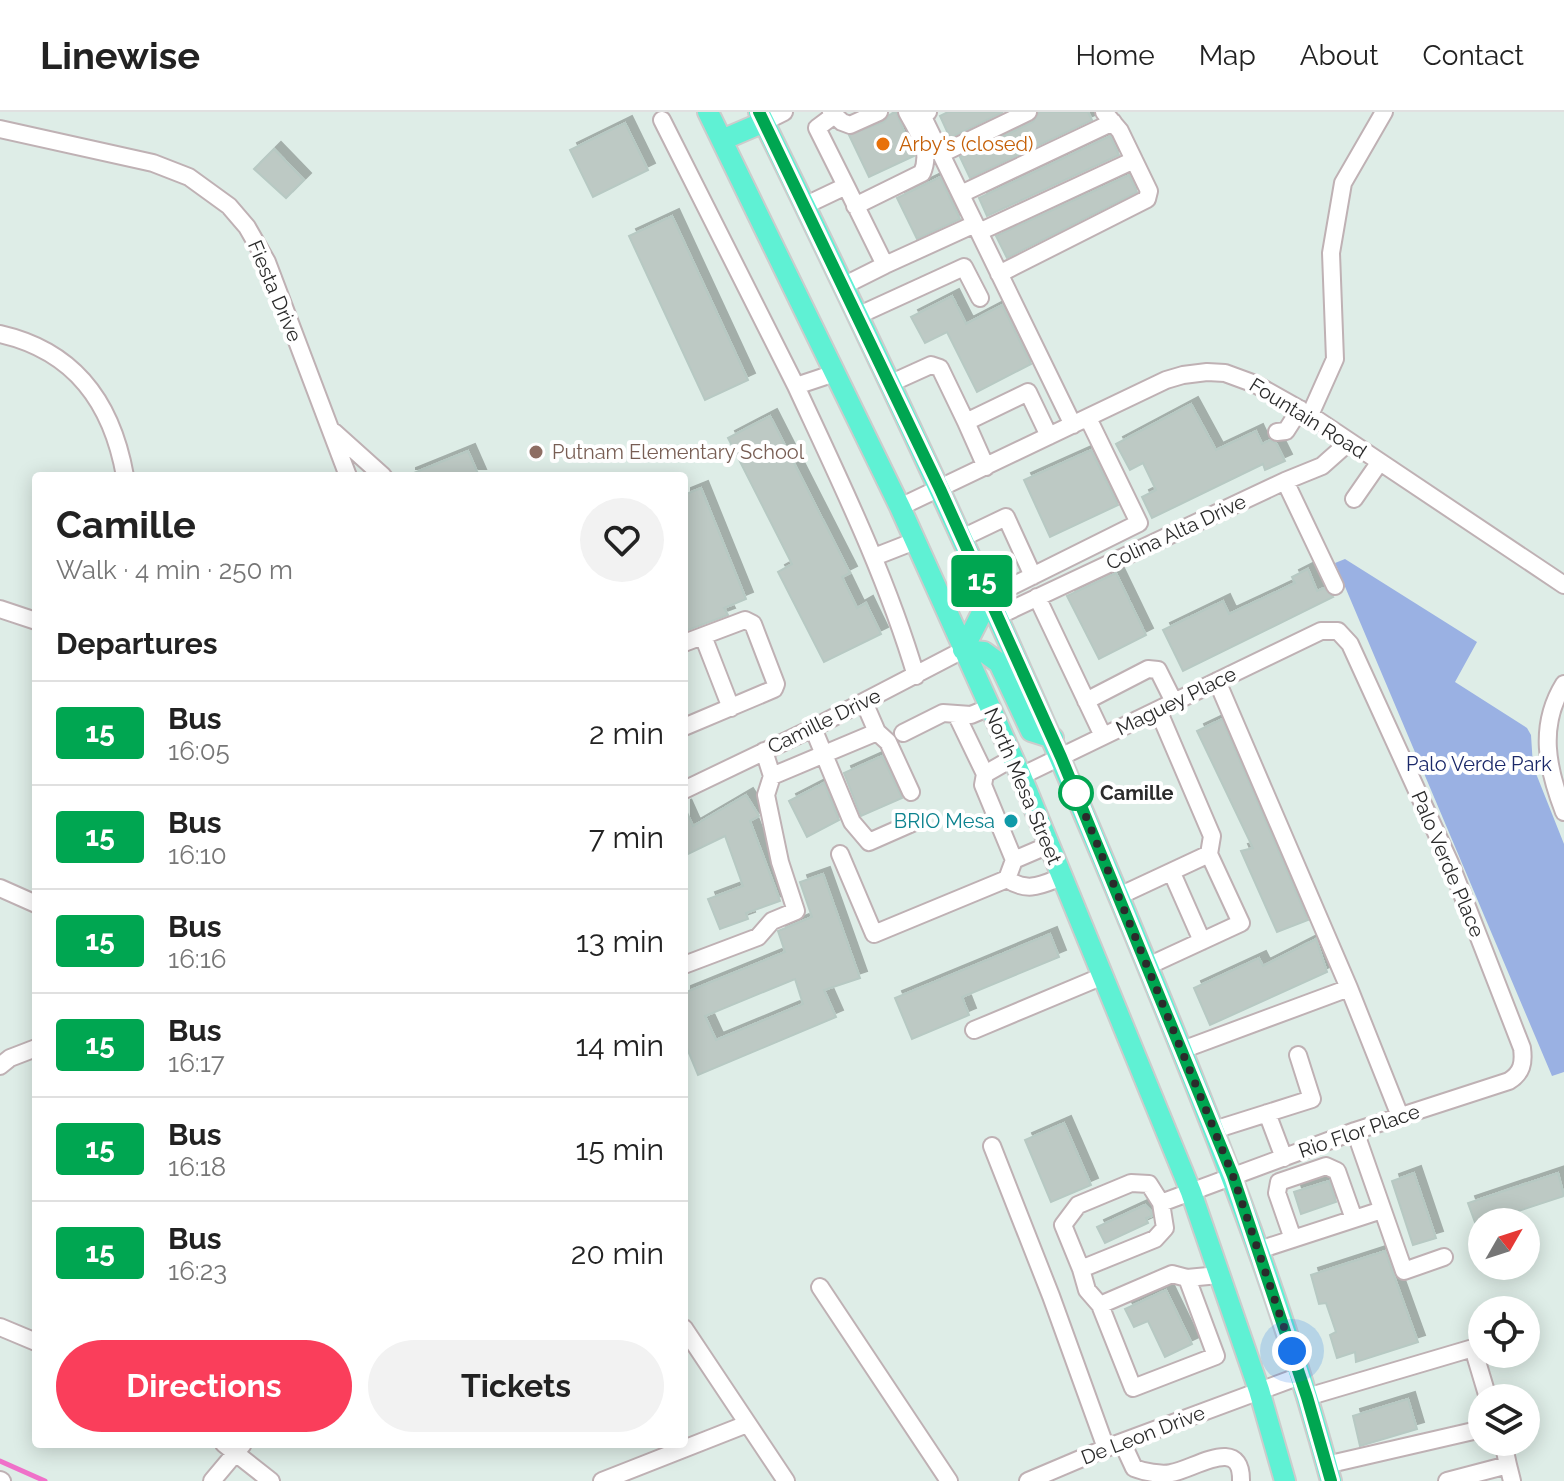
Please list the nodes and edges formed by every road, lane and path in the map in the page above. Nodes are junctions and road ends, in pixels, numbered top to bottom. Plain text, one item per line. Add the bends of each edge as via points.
1 (708, 112) edge
2 (784, 112) edge
3 (879, 112) edge
4 (907, 112) edge
5 (928, 112) edge
6 (1028, 112) edge
7 (1384, 112) edge
8 (832, 114) edge
9 (762, 117) edge
10 (1109, 117) edge
11 (662, 120) dead end
12 (0, 129) edge
13 (722, 140) junction
14 (941, 154) junction
15 (1134, 160) junction
16 (846, 186) junction
17 (961, 194) junction
18 (804, 206) junction
19 (855, 206) junction
20 (977, 228) junction
21 (885, 265) junction
22 (999, 274) junction
23 (843, 286) junction
24 (980, 298) dead end
25 (857, 316) junction
26 (0, 334) edge
27 (835, 373) junction
28 (889, 384) junction
29 (796, 386) junction
30 (1305, 412) junction
31 (1081, 421) junction
32 (966, 422) junction
33 (330, 429) junction
34 (1277, 432) dead end
35 (1049, 436) junction
36 (1349, 442) junction
37 (1379, 463) junction
38 (986, 467) junction
39 (124, 472) edge
40 (346, 472) edge
41 (378, 472) edge
42 (1285, 481) junction
43 (940, 489) junction
44 (1354, 499) dead end
45 (900, 507) junction
46 (962, 538) junction
47 (915, 541) junction
48 (874, 557) junction
49 (1033, 576) junction
50 (1564, 585) edge
51 (1335, 586) dead end
52 (1037, 597) junction
53 (994, 606) junction
54 (0, 609) edge
55 (32, 620) edge
56 (1332, 629) joint
57 (703, 636) junction
58 (688, 642) edge
59 (963, 650) junction
60 (916, 676) junction
61 (1217, 681) junction
62 (1564, 684) edge
63 (1086, 701) junction
64 (864, 702) junction
65 (1174, 702) junction
66 (990, 707) junction
67 (731, 708) junction
68 (1158, 710) junction
69 (957, 716) junction
70 (688, 725) edge
71 (813, 728) junction
72 (877, 732) junction
73 (903, 733) dead end
74 (1103, 736) junction
75 (1057, 748) junction
76 (764, 751) junction
77 (825, 755) junction
78 (1017, 767) junction
79 (985, 774) junction
80 (772, 776) junction
81 (688, 788) edge
82 (911, 792) dead end
83 (1564, 812) edge
84 (919, 820) dead end
85 (1049, 845) junction
86 (840, 854) dead end
87 (1209, 854) junction
88 (1014, 860) junction
89 (1172, 873) junction
90 (1062, 877) junction
91 (1007, 879) junction
92 (0, 888) edge
93 (1119, 896) junction
94 (32, 902) edge
95 (1202, 941) junction
96 (688, 963) edge
97 (1148, 966) junction
98 (1103, 976) junction
99 (1349, 988) junction
100 (974, 1030) dead end
101 (32, 1050) edge
102 (1182, 1050) junction
103 (1298, 1055) dead end
104 (0, 1066) edge
105 (1522, 1067) joint
106 (1267, 1113) junction
107 (1400, 1116) junction
108 (1214, 1130) junction
109 (1355, 1131) junction
110 (992, 1146) dead end
111 (1284, 1158) junction
112 (1233, 1176) junction
113 (1191, 1192) junction
114 (1161, 1203) junction
115 (1382, 1210) junction
116 (1354, 1219) junction
117 (1293, 1239) junction
118 (1259, 1250) junction
119 (1444, 1257) dead end
120 (1081, 1269) junction
121 (1219, 1275) junction
122 (1187, 1278) junction
123 (820, 1287) dead end
124 (1100, 1305) junction
125 (0, 1327) edge
126 (688, 1334) edge
127 (32, 1340) edge
128 (1300, 1376) junction
129 (1484, 1384) edge
130 (1259, 1390) junction
131 (1307, 1397) junction
132 (747, 1424) junction
133 (1468, 1433) edge
134 (1122, 1442) junction
135 (688, 1447) edge
136 (233, 1448) edge
137 (235, 1448) edge
138 (686, 1448) edge
139 (1106, 1448) junction
140 (1328, 1473) edge
141 (1510, 1473) edge
142 (1048, 1477) edge
143 (1166, 1478) edge
144 (212, 1481) edge
145 (271, 1481) edge
146 (602, 1481) edge
147 (786, 1481) edge
148 (949, 1481) edge
149 (1028, 1481) edge
150 (1241, 1481) edge
151 (1285, 1481) edge
152 (1447, 1481) edge

1 - 13 main road, North Mesa Street
2 - 9 street
3 - 8 street via 850,125
4 - 19 street via 926,149 922,173
5 - 14 street via 922,115
6 - 14 street
7 - 30 street via 1343,183 1331,253 1335,359
8 - 16 street via 817,128
9 - 13 main road
9 - 18 main road
10 - 15 street
10 - 17 street
11 - 29 street
12 - 33 street, Fiesta Drive via 153,163 189,177 229,206 267,262
13 - 27 main road, North Mesa Street
14 - 17 street
15 - 20 street
15 - 22 street via 1149,191 1147,199
16 - 18 street
16 - 19 street
17 - 20 street
18 - 23 main road
19 - 21 street
20 - 21 street
20 - 22 street
21 - 23 street
22 - 31 street
23 - 25 main road
24 - 25 street via 964,267
25 - 28 main road
26 - 39 street via 39,345 89,388 119,442
27 - 29 street
27 - 45 main road, North Mesa Street
28 - 32 street via 931,365 940,368
28 - 43 main road
29 - 48 street
30 - 31 street, Fountain Road via 1242,378 1207,372 1166,380
30 - 34 street via 1286,431
30 - 36 street, Fountain Road
31 - 35 street, Fountain Road
31 - 49 street via 1139,523
32 - 35 street via 1028,392
32 - 38 street
33 - 40 street, Fiesta Drive
33 - 41 street
35 - 38 street, Fountain Road
36 - 37 street, Fountain Road
36 - 42 street, Colina Alta Drive via 1322,466
37 - 44 street
37 - 50 street, Fountain Road
38 - 43 street, Fountain Road
42 - 51 street
42 - 52 street, Colina Alta Drive
43 - 45 street, Fountain Road
43 - 46 main road
45 - 47 main road, North Mesa Street
46 - 49 street via 1006,517
46 - 53 main road
47 - 48 street
47 - 59 main road, North Mesa Street
48 - 60 street
49 - 53 street
52 - 53 street, Colina Alta Drive
52 - 63 street
53 - 59 main road
53 - 75 main road
54 - 55 street
56 - 61 street, Maguey Place
56 - 105 street, Palo Verde Place via 1350,644 1450,863 1522,1048
57 - 58 street
57 - 67 street
57 - 67 street via 745,620 753,624 776,684
59 - 60 street, Camille Drive
59 - 66 main road, North Mesa Street
59 - 75 main road via 984,652 999,663 1031,731
60 - 64 street, Camille Drive
61 - 65 street, Maguey Place
61 - 99 street
62 - 83 street via 1553,705 1546,745
63 - 65 street via 1148,669 1158,670
63 - 74 street
64 - 71 street, Camille Drive
64 - 72 street
65 - 68 street, Maguey Place
66 - 69 street
66 - 78 main road, North Mesa Street
67 - 70 street
68 - 74 street, Maguey Place
68 - 87 street via 1212,836
69 - 73 street via 943,713
69 - 79 street
71 - 76 street, Camille Drive
71 - 77 street
72 - 77 street
72 - 82 street via 888,742
74 - 75 street, Maguey Place
75 - 78 street, Maguey Place
75 - 93 main road
76 - 80 street
76 - 81 street, Camille Drive
77 - 80 street
77 - 84 street via 852,822 869,842
78 - 79 street, Maguey Place
78 - 85 main road, North Mesa Street
79 - 88 street via 983,785
80 - 96 street via 766,795 796,911 772,921 758,937
85 - 88 street
85 - 90 main road, North Mesa Street
86 - 91 street via 874,934
87 - 89 street
87 - 95 street via 1241,923
88 - 91 street
89 - 93 street
89 - 95 street
90 - 91 street via 1019,887
90 - 98 main road, North Mesa Street
92 - 94 street
93 - 97 main road
95 - 97 street
97 - 102 main road
98 - 100 street
98 - 113 main road, North Mesa Street
99 - 102 street
99 - 107 street
101 - 104 street
102 - 108 main road
103 - 106 street via 1312,1099
105 - 107 street, Rio Flor Place via 1509,1081
106 - 108 street
106 - 111 street
107 - 109 street, Rio Flor Place
108 - 112 main road
109 - 111 street, Rio Flor Place
109 - 115 street
110 - 139 street
111 - 112 street, Rio Flor Place
112 - 113 street, Rio Flor Place
112 - 118 main road
113 - 114 street, Rio Flor Place
113 - 121 main road, North Mesa Street
114 - 120 street via 1165,1228 1155,1239
114 - 120 street via 1149,1184 1131,1183 1078,1205 1063,1225
115 - 116 street
115 - 119 street via 1404,1271
116 - 117 street
116 - 117 street via 1337,1171 1326,1166 1279,1182 1277,1193
117 - 118 street
118 - 128 main road
120 - 124 street via 1087,1290
121 - 122 street
121 - 130 main road, North Mesa Street
122 - 124 street via 1172,1274
122 - 124 street via 1216,1356 1133,1388
123 - 148 street
125 - 127 street
126 - 132 street
128 - 130 street, De Leon Drive
128 - 131 main road
129 - 131 street via 1473,1348
130 - 134 street, De Leon Drive
130 - 151 main road, North Mesa Street
131 - 140 main road
132 - 135 street
132 - 147 street
133 - 140 street
134 - 139 street, De Leon Drive
134 - 143 street via 1134,1468
136 - 144 street
137 - 145 street
138 - 146 street
139 - 142 street, De Leon Drive
141 - 152 street
142 - 149 street, De Leon Drive
143 - 150 street via 1227,1456 1236,1462

